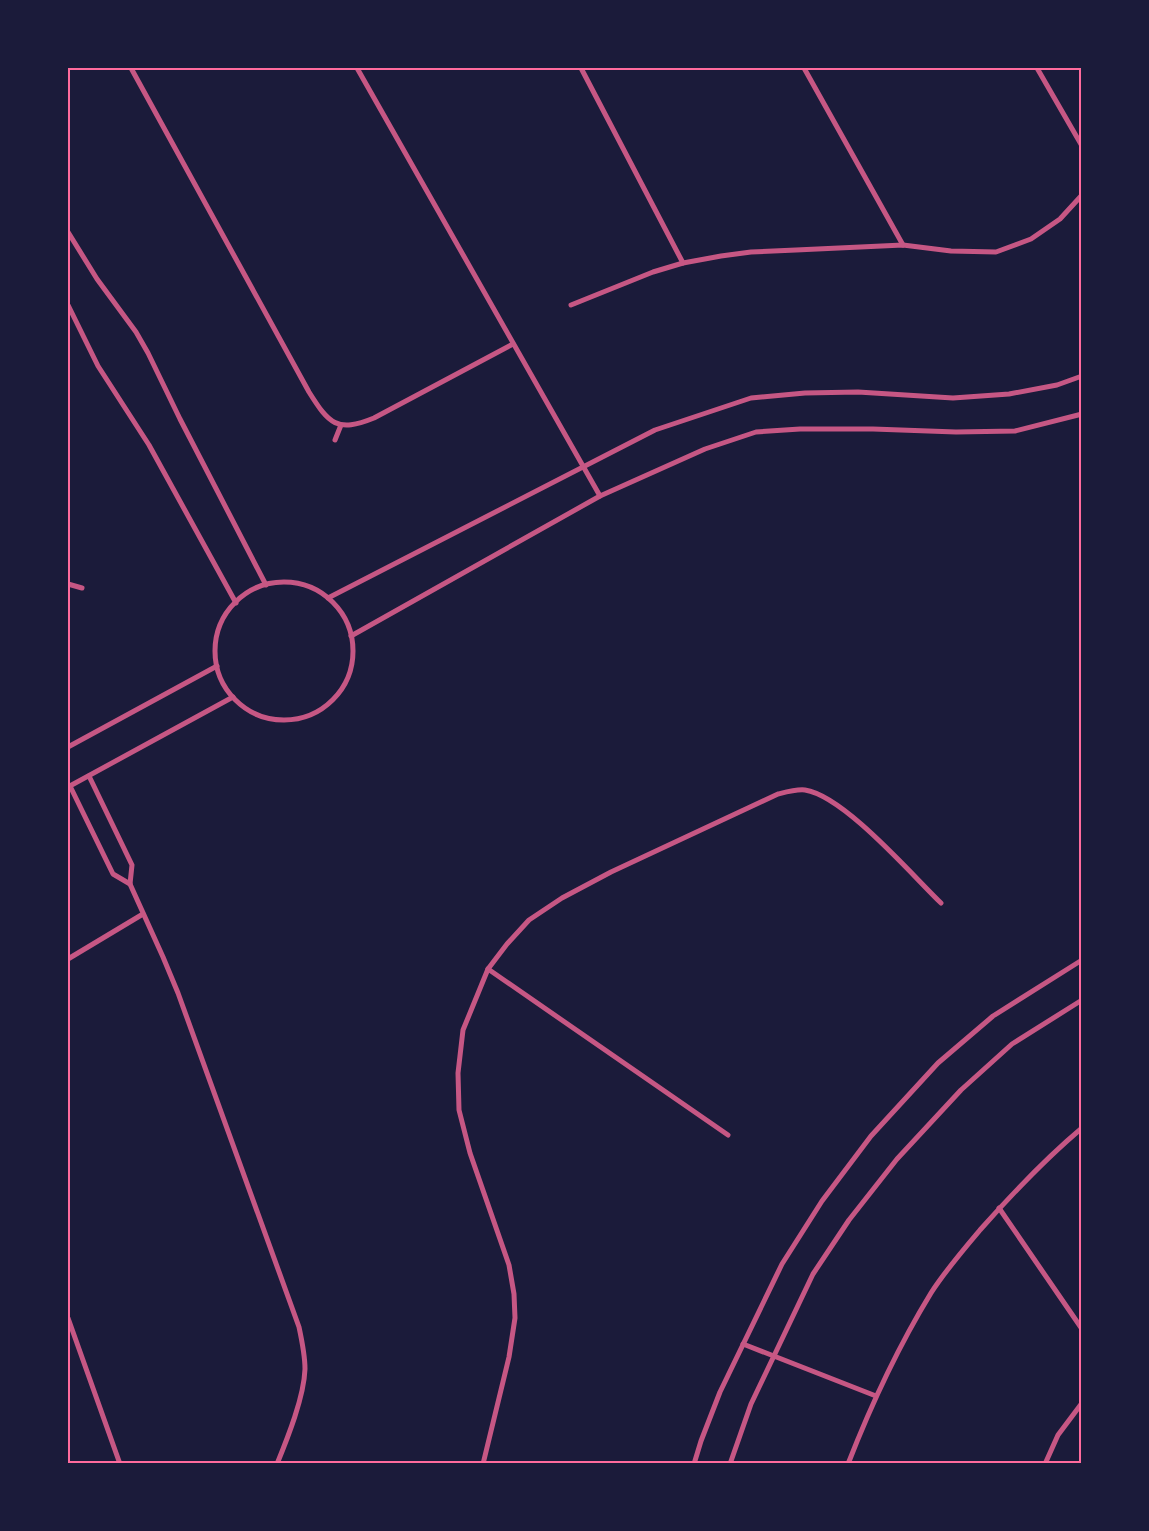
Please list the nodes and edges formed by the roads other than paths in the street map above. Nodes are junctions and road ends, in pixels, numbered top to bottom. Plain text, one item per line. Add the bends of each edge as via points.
1 (131, 68) edge
2 (358, 68) edge
3 (581, 68) edge
4 (804, 68) edge
5 (1037, 68) edge
6 (1082, 146) edge
7 (1082, 196) edge
8 (68, 232) edge
9 (903, 245) junction
10 (683, 263) junction
11 (68, 305) edge
12 (571, 305) dead end
13 (513, 344) junction
14 (1082, 376) edge
15 (1082, 414) edge
16 (340, 425) junction
17 (335, 440) dead end
18 (583, 468) junction
19 (600, 496) junction
20 (68, 584) edge
21 (266, 584) junction
22 (82, 588) dead end
23 (328, 598) junction
24 (236, 602) junction
25 (351, 636) junction
26 (217, 666) junction
27 (233, 697) junction
28 (68, 746) edge
29 (89, 776) junction
30 (69, 786) edge
31 (130, 884) junction
32 (941, 903) dead end
33 (143, 914) junction
34 (68, 959) edge
35 (1082, 960) edge
36 (488, 969) junction
37 (1082, 1000) edge
38 (1082, 1128) edge
39 (728, 1135) dead end
40 (999, 1208) junction
41 (68, 1318) edge
42 (1082, 1329) edge
43 (743, 1344) junction
44 (774, 1356) junction
45 (876, 1396) junction
46 (1082, 1403) edge
47 (120, 1464) edge
48 (277, 1464) edge
49 (483, 1464) edge
50 (694, 1464) edge
51 (730, 1464) edge
52 (848, 1464) edge
53 (1045, 1464) edge

1 - 16 street via 309,392 329,419
2 - 13 street
3 - 10 street
4 - 9 street
5 - 6 street
7 - 9 street via 1060,219 1031,239 996,252
8 - 21 street via 148,353
9 - 10 street via 751,252
10 - 12 street
11 - 24 street via 98,366 149,445
13 - 16 street via 374,418
13 - 18 street
14 - 18 street via 1057,385 1009,394 953,398 858,392 751,398 655,430
15 - 19 street via 1015,431 800,429 756,432 705,448
16 - 17 street
18 - 19 street
18 - 23 street
19 - 25 street
20 - 22 street
21 - 23 street via 298,584
21 - 24 street
23 - 25 street via 343,615
24 - 26 street via 218,632
25 - 27 street via 352,666 347,681 339,694 316,713 302,718 272,719 251,711
26 - 27 street
26 - 28 street
27 - 29 street
29 - 30 street
29 - 31 street via 132,865
30 - 31 street via 113,874
31 - 33 street
32 - 36 street via 865,827 821,795 803,790 778,794 562,898 529,920
33 - 34 street
33 - 48 street via 178,993 299,1327 305,1370 290,1431
35 - 43 street via 993,1016 938,1063 872,1136 822,1202 782,1264
36 - 39 street
36 - 49 street via 463,1030 458,1073 459,1110 470,1153 509,1265 515,1318
37 - 44 street via 1012,1044 961,1090 897,1159 849,1220 813,1274
38 - 40 street via 1051,1154
40 - 42 street
40 - 45 street via 932,1292
41 - 47 street
43 - 44 street
43 - 50 street via 720,1392
44 - 45 street
44 - 51 street via 751,1404
45 - 52 street
46 - 53 street via 1058,1435

